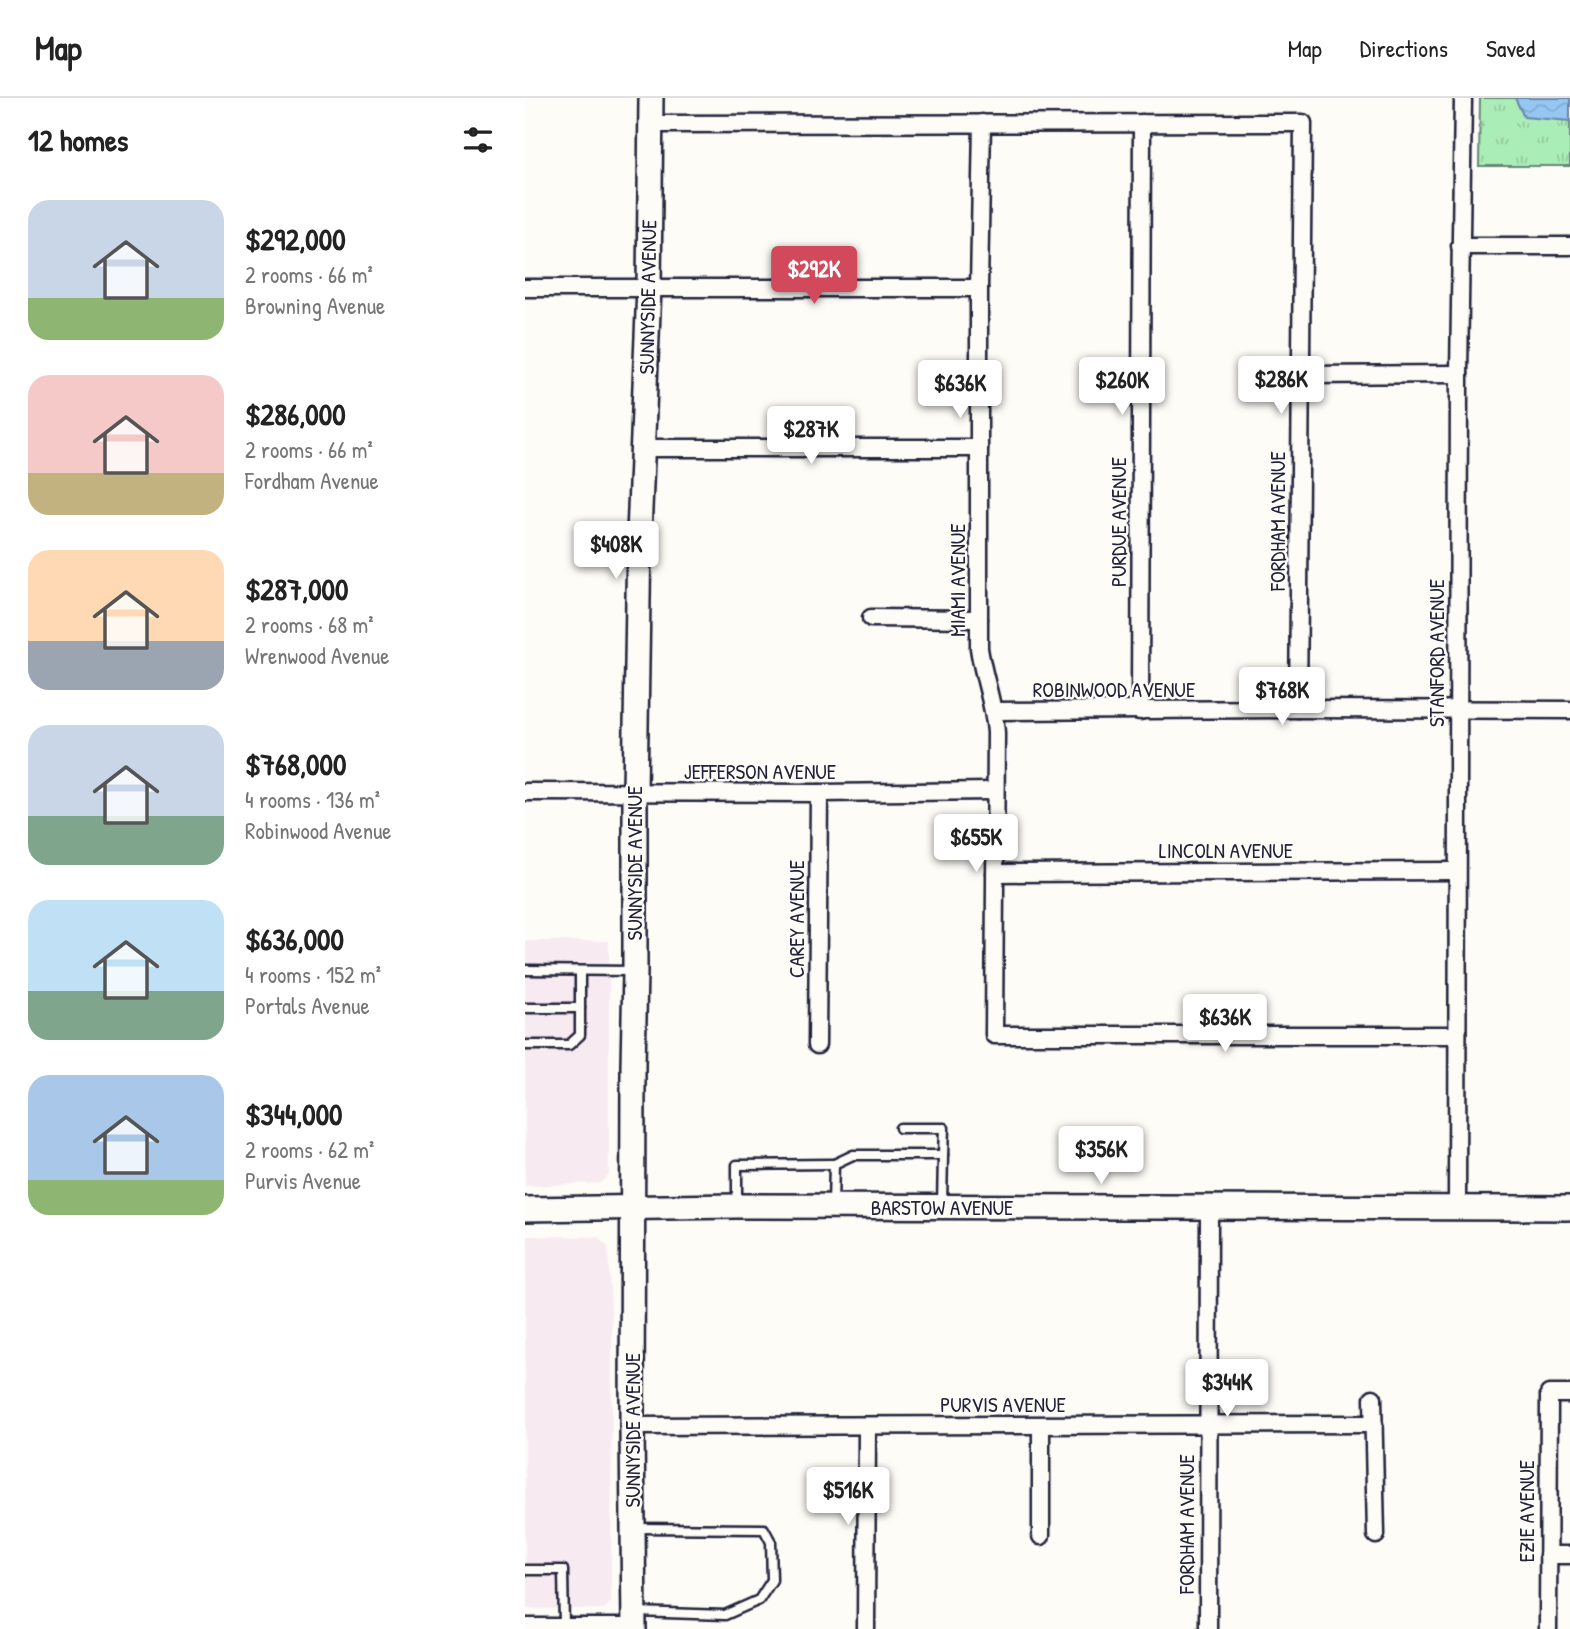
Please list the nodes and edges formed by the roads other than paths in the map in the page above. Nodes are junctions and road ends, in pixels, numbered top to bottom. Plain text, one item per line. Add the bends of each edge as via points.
1 (651, 98) edge
2 (1462, 98) edge
3 (982, 123) junction
4 (1142, 123) junction
5 (651, 124) junction
6 (1460, 246) junction
7 (1570, 246) edge
8 (649, 287) junction
9 (525, 288) edge
10 (979, 288) junction
11 (1459, 374) junction
12 (1300, 375) junction
13 (643, 448) junction
14 (979, 448) junction
15 (871, 618) dead end
16 (979, 619) junction
17 (1298, 709) junction
18 (1458, 710) junction
19 (1570, 710) edge
20 (994, 711) junction
21 (1140, 711) junction
22 (525, 792) edge
23 (635, 792) junction
24 (995, 792) junction
25 (818, 793) junction
26 (1457, 872) junction
27 (995, 873) junction
28 (525, 971) edge
29 (580, 971) junction
30 (635, 971) junction
31 (525, 1008) edge
32 (580, 1008) junction
33 (1456, 1035) junction
34 (525, 1045) edge
35 (817, 1045) dead end
36 (900, 1128) dead end
37 (943, 1155) junction
38 (834, 1164) junction
39 (737, 1206) junction
40 (832, 1207) junction
41 (632, 1208) junction
42 (942, 1208) junction
43 (1209, 1208) junction
44 (1457, 1208) junction
45 (1570, 1208) edge
46 (525, 1209) edge
47 (1570, 1394) edge
48 (1373, 1398) dead end
49 (1374, 1424) junction
50 (1208, 1425) junction
51 (632, 1426) junction
52 (867, 1426) junction
53 (1041, 1426) junction
54 (633, 1528) junction
55 (1376, 1535) dead end
56 (1041, 1536) dead end
57 (1548, 1555) junction
58 (1570, 1555) edge
59 (525, 1570) edge
60 (634, 1623) edge
61 (525, 1627) edge
62 (564, 1627) junction
63 (866, 1629) edge
64 (1208, 1629) edge
65 (1548, 1629) edge

1 - 5 main road, SUNNYSIDE AVENUE
2 - 6 street, STANFORD AVENUE
3 - 4 street
3 - 5 street
3 - 10 street, MIAMI AVENUE
4 - 12 street, FORDHAM AVENUE via 1303,123
4 - 21 street, PURDUE AVENUE
5 - 8 main road, SUNNYSIDE AVENUE
6 - 7 street
6 - 11 street, STANFORD AVENUE
8 - 9 street
8 - 10 street
8 - 13 main road, SUNNYSIDE AVENUE
10 - 14 street, MIAMI AVENUE
11 - 12 street
11 - 18 street, STANFORD AVENUE
12 - 17 street, FORDHAM AVENUE
13 - 14 street
13 - 23 main road, SUNNYSIDE AVENUE
14 - 16 street, MIAMI AVENUE
15 - 16 street
16 - 20 street, MIAMI AVENUE via 982,672
17 - 18 street, ROBINWOOD AVENUE
17 - 21 street, ROBINWOOD AVENUE
18 - 19 street, ROBINWOOD AVENUE
18 - 26 street, STANFORD AVENUE
20 - 21 street, ROBINWOOD AVENUE
20 - 24 street, MIAMI AVENUE
22 - 23 street, JEFFERSON AVENUE
23 - 25 street, JEFFERSON AVENUE
23 - 30 main road, SUNNYSIDE AVENUE
24 - 25 street, JEFFERSON AVENUE
24 - 27 street, MIAMI AVENUE
25 - 35 street, CAREY AVENUE
26 - 27 street, LINCOLN AVENUE
26 - 33 street, STANFORD AVENUE
27 - 33 street, MIAMI AVENUE via 994,1035
28 - 29 lane
29 - 30 lane
29 - 32 lane
30 - 41 main road, SUNNYSIDE AVENUE
31 - 32 lane
32 - 34 lane via 580,1035 569,1045
33 - 44 street, STANFORD AVENUE
36 - 37 lane via 944,1128
37 - 38 lane via 853,1155
37 - 42 lane
38 - 39 lane via 737,1165
38 - 40 lane
39 - 40 main road, BARSTOW AVENUE
39 - 41 main road, BARSTOW AVENUE
40 - 42 main road, BARSTOW AVENUE
41 - 46 main road, BARSTOW AVENUE
41 - 51 main road, SUNNYSIDE AVENUE
42 - 43 main road, BARSTOW AVENUE
43 - 44 main road, BARSTOW AVENUE
43 - 50 street, FORDHAM AVENUE
44 - 45 main road, BARSTOW AVENUE
47 - 57 street, EZIE AVENUE via 1549,1394
48 - 49 street
49 - 50 street, PURVIS AVENUE
49 - 55 street
50 - 53 street, PURVIS AVENUE
50 - 64 street, FORDHAM AVENUE
51 - 52 street, PURVIS AVENUE
51 - 54 main road, SUNNYSIDE AVENUE
52 - 53 street, PURVIS AVENUE
52 - 63 street
53 - 56 street
54 - 60 main road, SUNNYSIDE AVENUE
54 - 60 lane via 764,1529 771,1542 772,1580 759,1600 725,1615
57 - 58 street
57 - 65 street, EZIE AVENUE
59 - 62 lane via 562,1570
60 - 62 street
61 - 62 street

